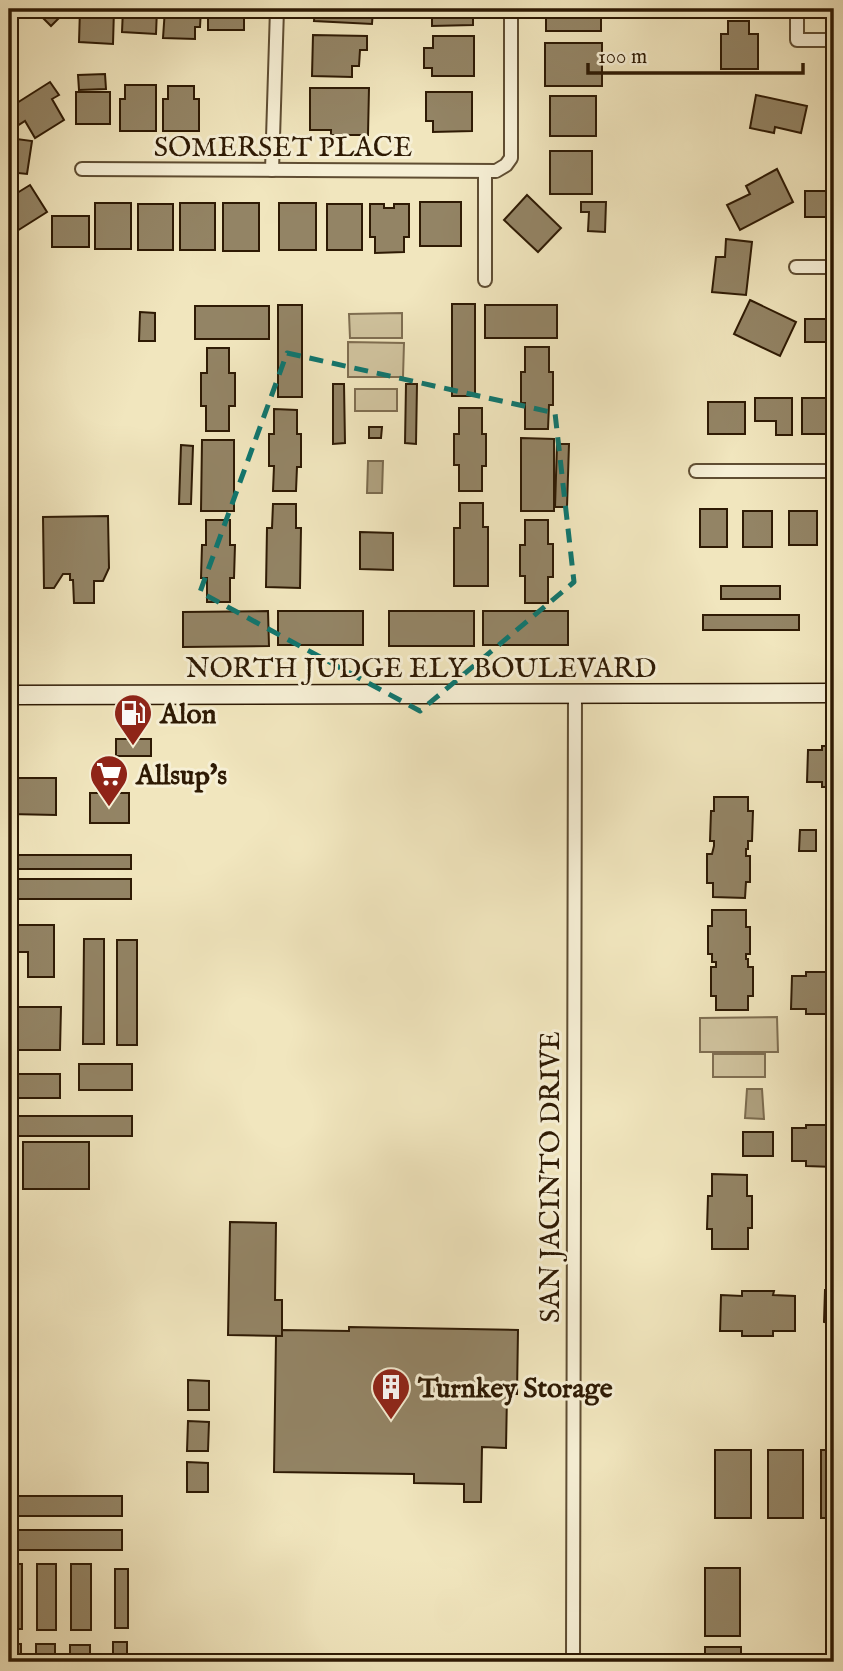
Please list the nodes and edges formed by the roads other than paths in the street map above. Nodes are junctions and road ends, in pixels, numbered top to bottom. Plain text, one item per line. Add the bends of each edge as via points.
1 (277, 9) edge
2 (511, 9) edge
3 (797, 9) edge
4 (834, 40) edge
5 (82, 169) dead end
6 (272, 170) junction
7 (485, 172) junction
8 (796, 267) dead end
9 (834, 267) edge
10 (485, 280) dead end
11 (695, 471) dead end
12 (834, 471) edge
13 (575, 692) junction
14 (834, 693) edge
15 (9, 695) edge
16 (573, 1662) edge

1 - 6 street
2 - 7 street via 511,158 496,171
3 - 4 street via 797,40
5 - 6 street, SOMERSET PLACE
6 - 7 street, SOMERSET PLACE
7 - 10 street
8 - 9 street
11 - 12 street
13 - 14 main road, NORTH JUDGE ELY BOULEVARD
13 - 15 main road, NORTH JUDGE ELY BOULEVARD
13 - 16 street, SAN JACINTO DRIVE

